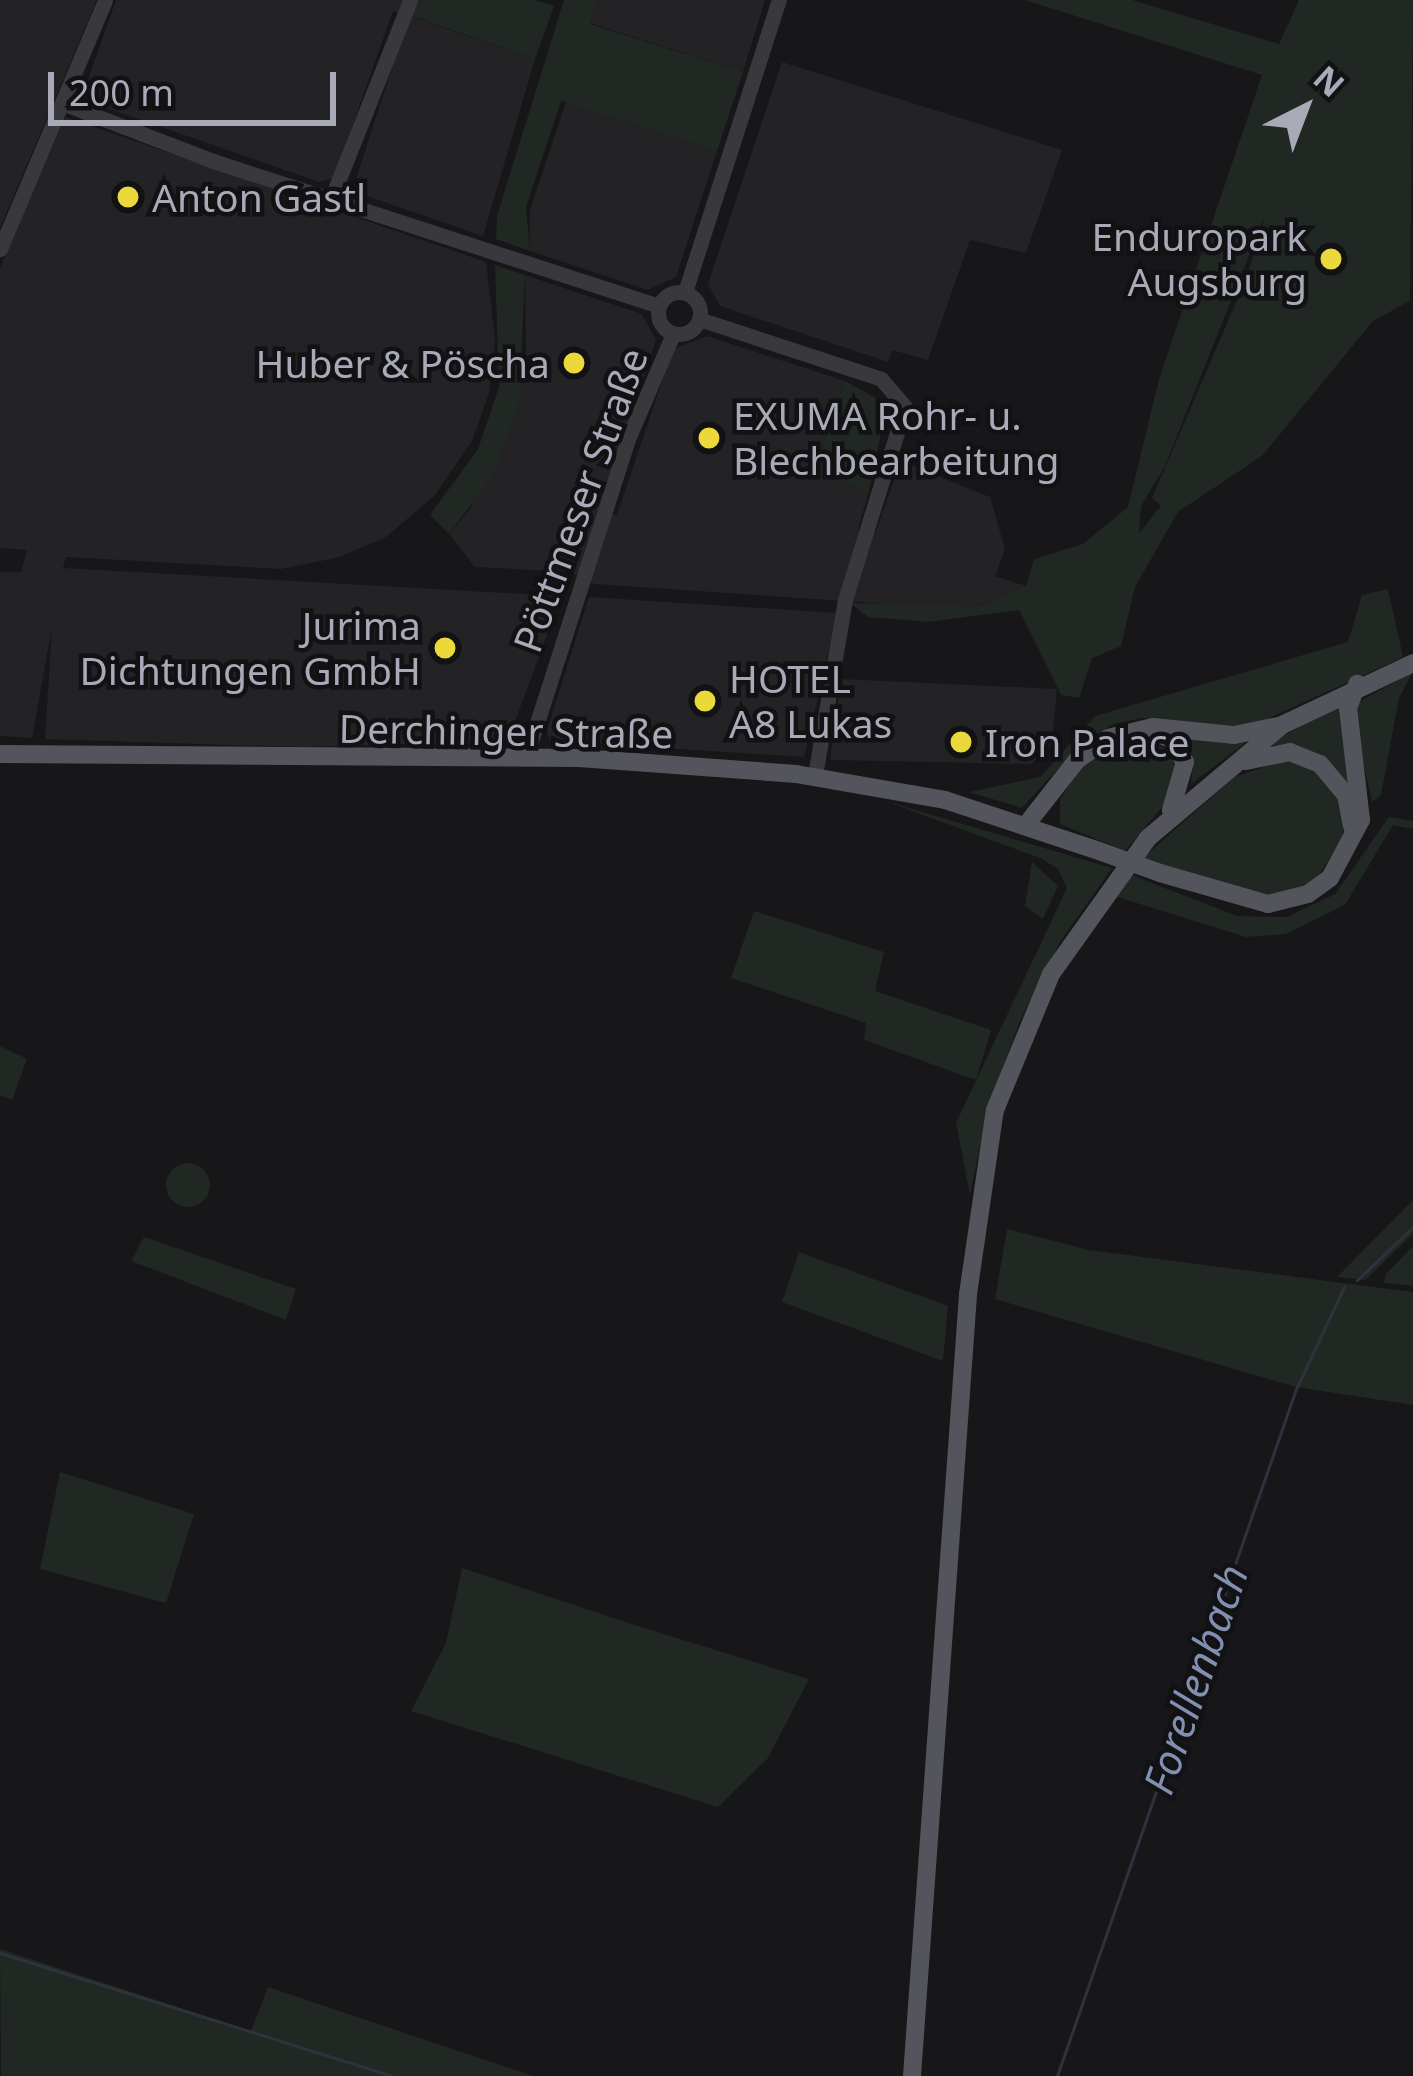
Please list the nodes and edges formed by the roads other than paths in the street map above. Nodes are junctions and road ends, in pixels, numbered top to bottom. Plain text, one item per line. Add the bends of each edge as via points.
1 (105, 0) edge
2 (410, 0) edge
3 (779, 0) edge
4 (62, 104) junction
5 (331, 199) junction
6 (0, 249) edge
7 (686, 292) junction
8 (658, 306) junction
9 (699, 320) junction
10 (673, 334) junction
11 (1413, 663) edge
12 (1357, 684) junction
13 (1282, 725) junction
14 (1142, 729) junction
15 (0, 754) edge
16 (526, 757) junction
17 (1224, 770) junction
18 (815, 776) junction
19 (1356, 805) junction
20 (1168, 817) junction
21 (1034, 828) junction
22 (912, 2076) edge

1 - 4 street
2 - 5 street
3 - 7 street
4 - 5 street
4 - 6 street
5 - 8 street
7 - 8 street, Pöttmeser Straße via 672,292
7 - 9 street, Pöttmeser Straße
8 - 10 street, Pöttmeser Straße via 660,323
9 - 10 street, Pöttmeser Straße
9 - 18 street via 881,379 904,407 845,600
10 - 16 street, Pöttmeser Straße via 628,440
11 - 12 main road
12 - 13 main road
12 - 19 main road via 1348,720
13 - 14 main road via 1234,735
13 - 17 main road
14 - 20 main road via 1171,740 1185,762
14 - 21 main road via 1092,748 1059,780
15 - 16 main road, Derchinger Straße
16 - 18 main road, Derchinger Straße
17 - 19 main road via 1266,754 1300,754 1336,778
17 - 20 main road
18 - 21 main road, Derchinger Straße
19 - 21 main road, Derchinger Straße, bridge via 1352,845 1320,887 1280,902 1230,897
20 - 22 main road via 1103,891 1051,974 995,1110 980,1181

